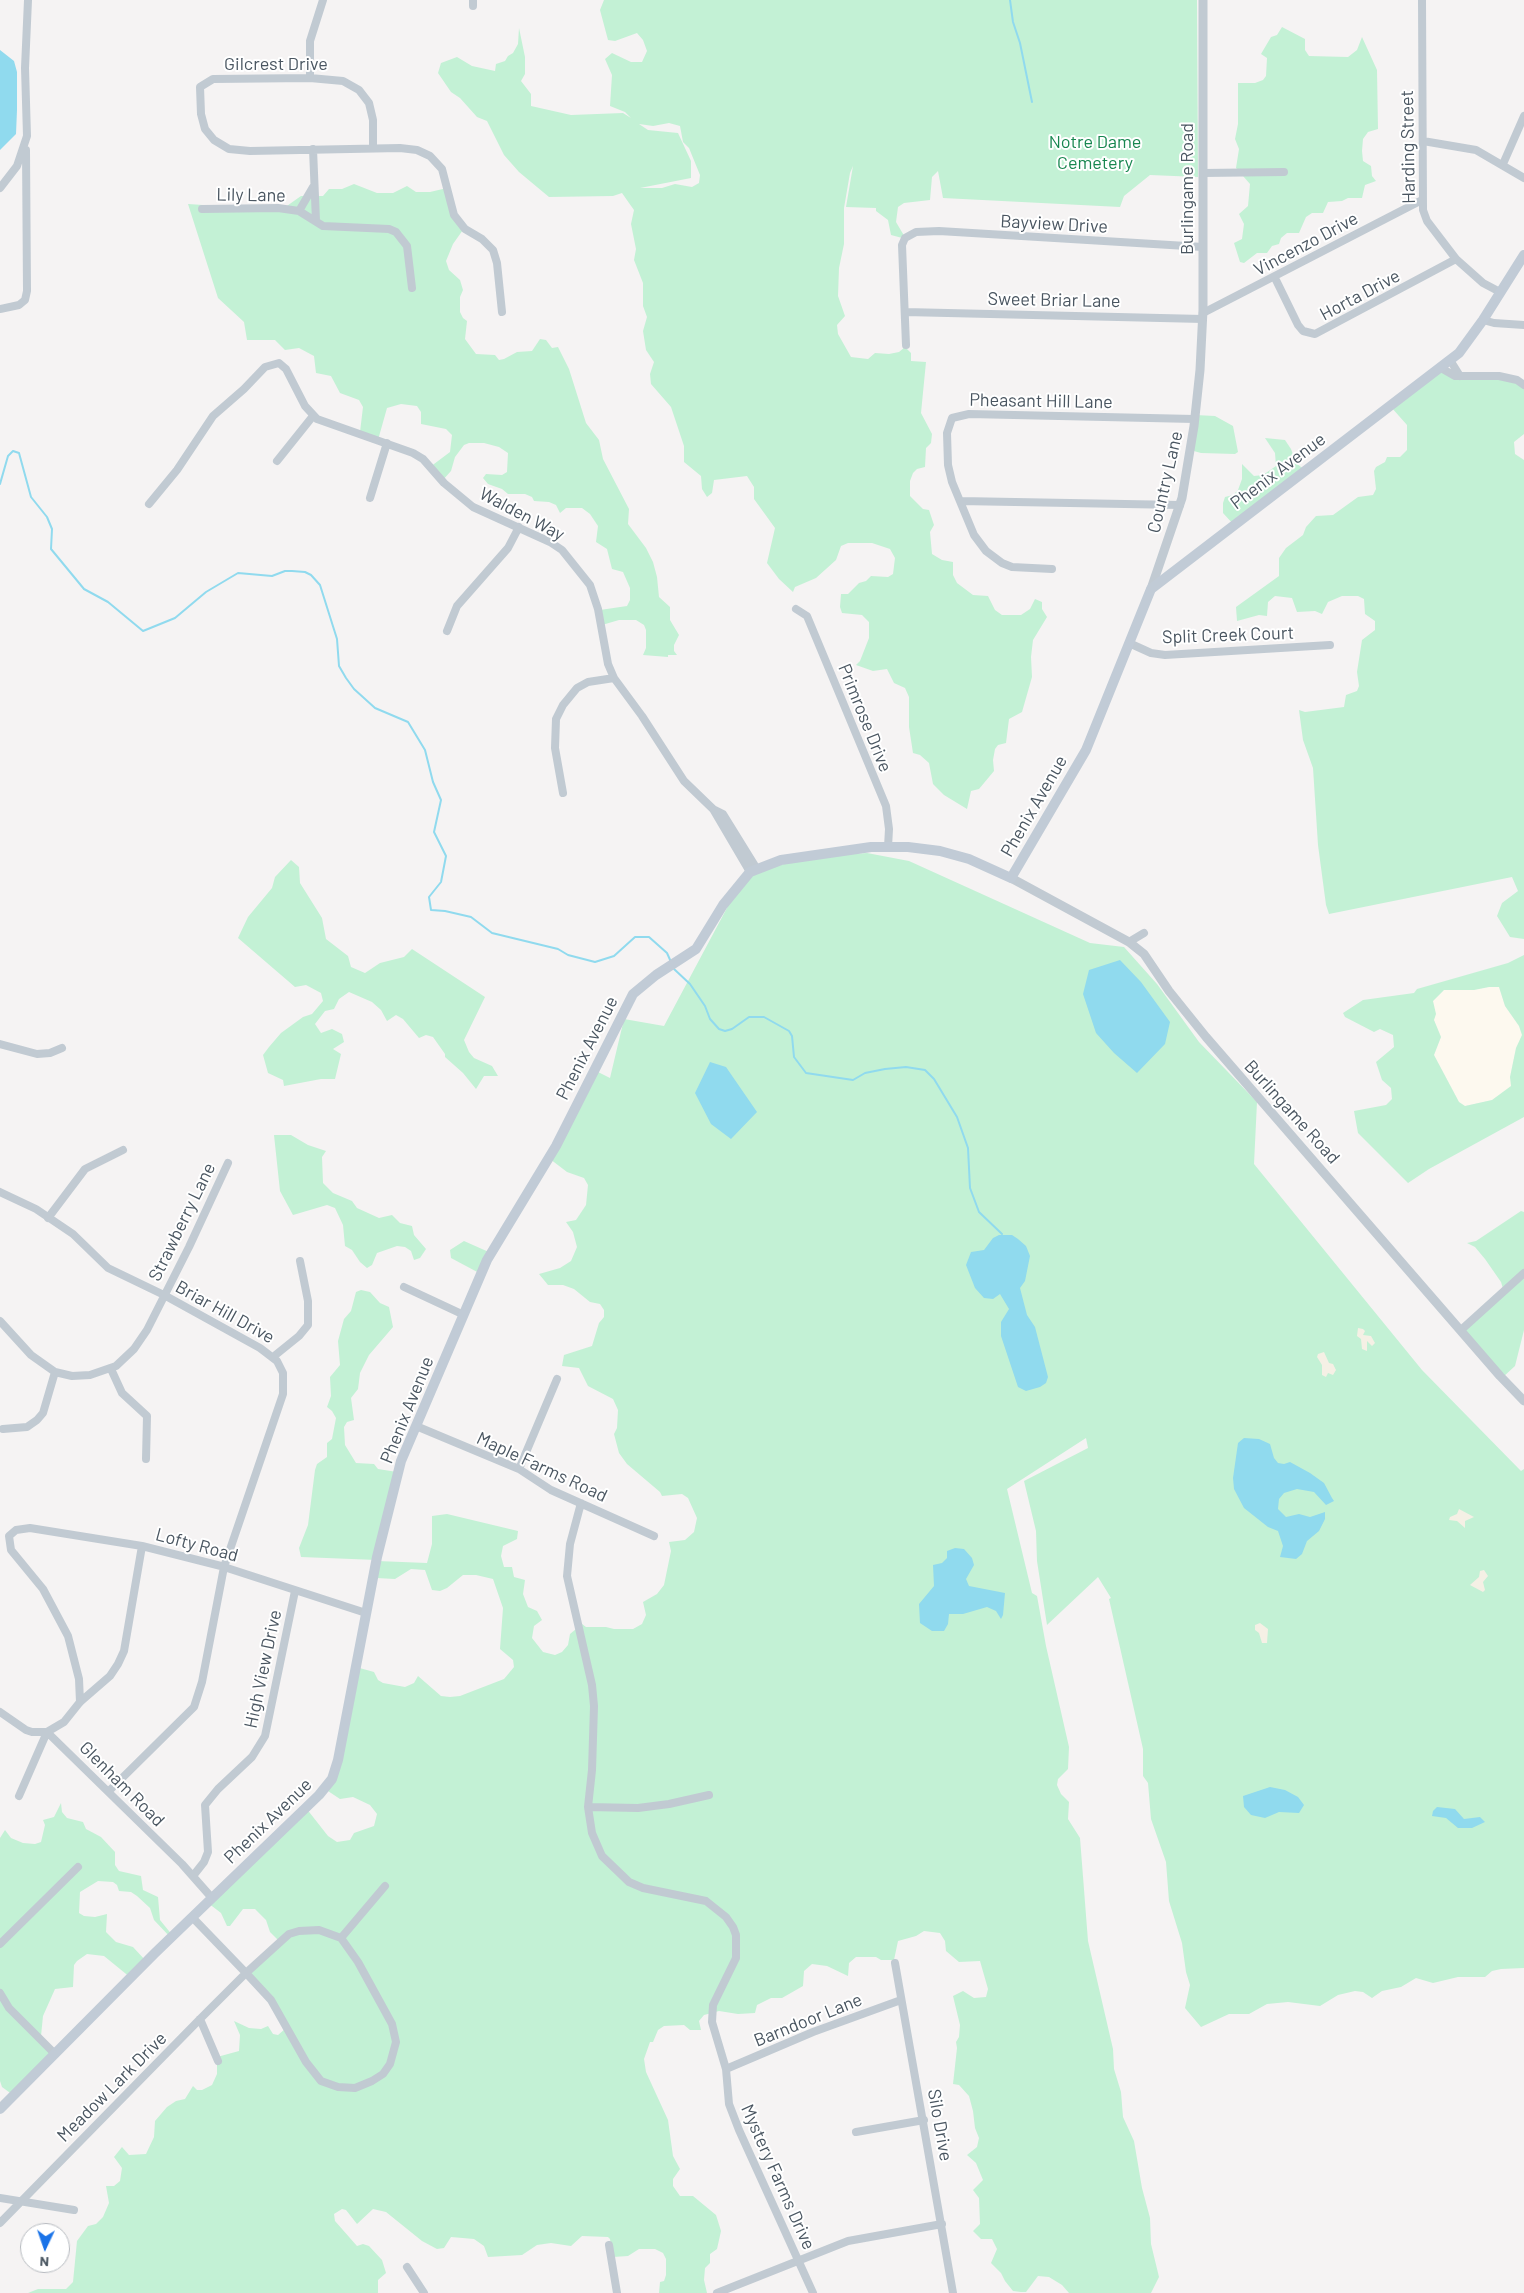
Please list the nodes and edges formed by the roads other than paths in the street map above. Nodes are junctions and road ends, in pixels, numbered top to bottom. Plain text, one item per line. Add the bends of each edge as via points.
1 (28, 0) edge
2 (323, 0) edge
3 (1203, 0) edge
4 (1422, 0) edge
5 (310, 78) junction
6 (1524, 116) edge
7 (1423, 141) junction
8 (26, 143) junction
9 (373, 148) junction
10 (313, 149) junction
11 (1503, 164) junction
12 (1284, 172) dead end
13 (1203, 173) junction
14 (1524, 178) edge
15 (313, 187) junction
16 (0, 188) edge
17 (1422, 200) junction
18 (202, 209) dead end
19 (299, 212) junction
20 (316, 221) junction
21 (1203, 247) junction
22 (1524, 255) edge
23 (1456, 259) junction
24 (1274, 278) junction
25 (412, 288) dead end
26 (1500, 292) junction
27 (0, 310) edge
28 (502, 312) dead end
29 (905, 312) junction
30 (1203, 316) junction
31 (1484, 320) junction
32 (1524, 324) edge
33 (906, 345) dead end
34 (1450, 360) junction
35 (1441, 368) junction
36 (1460, 376) junction
37 (1199, 378) joint
38 (1524, 385) edge
39 (313, 416) junction
40 (1194, 419) junction
41 (387, 443) junction
42 (277, 461) dead end
43 (370, 498) dead end
44 (960, 501) junction
45 (149, 504) dead end
46 (1180, 505) junction
47 (519, 527) junction
48 (1052, 569) dead end
49 (1151, 589) junction
50 (796, 609) dead end
51 (447, 631) dead end
52 (1129, 643) junction
53 (1330, 645) dead end
54 (614, 678) junction
55 (563, 793) dead end
56 (888, 847) junction
57 (753, 870) junction
58 (1012, 878) junction
59 (1144, 933) dead end
60 (1130, 942) junction
61 (0, 1044) edge
62 (62, 1048) dead end
63 (123, 1150) dead end
64 (228, 1162) dead end
65 (0, 1192) edge
66 (48, 1218) junction
67 (300, 1261) dead end
68 (1524, 1273) edge
69 (404, 1287) dead end
70 (164, 1295) junction
71 (464, 1315) junction
72 (0, 1322) edge
73 (1461, 1330) junction
74 (273, 1357) junction
75 (111, 1369) junction
76 (55, 1372) junction
77 (557, 1379) dead end
78 (1524, 1400) edge
79 (416, 1426) junction
80 (3, 1430) dead end
81 (146, 1459) dead end
82 (519, 1469) junction
83 (581, 1503) junction
84 (654, 1536) dead end
85 (142, 1546) junction
86 (224, 1567) junction
87 (295, 1591) junction
88 (366, 1613) junction
89 (80, 1702) junction
90 (0, 1712) edge
91 (47, 1732) junction
92 (109, 1791) junction
93 (709, 1795) dead end
94 (19, 1796) dead end
95 (588, 1807) junction
96 (78, 1867) dead end
97 (193, 1876) junction
98 (385, 1886) dead end
99 (212, 1898) junction
100 (193, 1918) junction
101 (341, 1938) junction
102 (0, 1944) edge
103 (895, 1963) dead end
104 (246, 1973) junction
105 (0, 1993) edge
106 (901, 2000) junction
107 (200, 2019) junction
108 (55, 2054) junction
109 (218, 2061) dead end
110 (726, 2069) junction
111 (0, 2110) edge
112 (924, 2120) junction
113 (856, 2132) dead end
114 (0, 2198) edge
115 (20, 2202) junction
116 (74, 2210) dead end
117 (0, 2223) edge
118 (942, 2224) junction
119 (609, 2246) dead end
120 (798, 2259) junction
121 (407, 2267) dead end
122 (424, 2293) edge
123 (617, 2293) edge
124 (717, 2293) edge
125 (813, 2293) edge
126 (954, 2293) edge

1 - 8 street
2 - 5 street via 310,41
3 - 13 street, Burlingame Road
4 - 7 street, Harding Street
5 - 9 street, Gilcrest Drive via 332,78 359,90 369,103
5 - 10 street, Gilcrest Drive via 213,79 200,87 200,99 205,129 214,140 229,149
6 - 11 street
7 - 11 street via 1476,150
7 - 17 street, Harding Street
8 - 16 street via 17,166
8 - 27 street via 27,291 19,305
9 - 10 street, Gilcrest Drive
9 - 28 street, Gilcrest Drive via 417,150 430,156 442,169 454,215 465,229 493,250
10 - 15 street, Lily Lane
11 - 14 street
12 - 13 street
13 - 21 street, Burlingame Road
15 - 19 street, Lily Lane
15 - 20 street, Lily Lane
17 - 23 street, Harding Street via 1427,221
17 - 24 street, Vincenzo Drive
18 - 19 street, Lily Lane via 278,208
19 - 20 street, Lily Lane
20 - 25 street, Lily Lane via 332,228 382,228 396,232 408,250
21 - 29 street, Bayview Drive via 916,232 902,245
21 - 30 street, Burlingame Road
22 - 26 main road, Phenix Avenue
23 - 24 street, Horta Drive via 1315,334 1303,331 1298,325
23 - 26 street, Harding Street via 1483,283
24 - 30 street, Vincenzo Drive
26 - 31 main road, Phenix Avenue
29 - 30 street, Sweet Briar Lane
29 - 33 street
30 - 37 street, Burlingame Road
31 - 32 street
31 - 34 main road, Phenix Avenue via 1467,345
34 - 35 main road, Phenix Avenue
34 - 36 street
35 - 36 street
35 - 49 main road, Phenix Avenue
36 - 38 street via 1499,376
37 - 40 street, Country Lane
39 - 41 street, Walden Way
39 - 42 street
39 - 45 street via 286,370 279,363 265,367 213,416 177,470
40 - 44 street, Pheasant Hill Lane via 957,416 948,426 947,442 950,472
40 - 46 street, Country Lane
41 - 43 street
41 - 47 street, Walden Way via 423,459 473,507
44 - 46 street
44 - 48 street, Pheasant Hill Lane via 974,535 994,557 1012,567
46 - 49 street, Country Lane
47 - 51 street via 508,548 458,606
47 - 54 street, Walden Way via 558,547 588,581
49 - 52 main road, Phenix Avenue
50 - 56 street, Primrose Drive via 807,616 886,806
52 - 53 street, Split Creek Court via 1151,653 1165,655
52 - 58 main road, Phenix Avenue via 1086,750
54 - 55 street via 588,682 577,688 556,719 555,748
54 - 57 street, Walden Way via 684,781 713,809
56 - 57 main road, Phenix Avenue via 781,860
56 - 58 main road, Phenix Avenue via 940,851 969,859
57 - 71 main road, Phenix Avenue via 723,906 699,946 644,983 627,1003 556,1146 487,1260
58 - 60 street, Burlingame Road
59 - 60 street
60 - 73 street, Burlingame Road via 1144,954 1206,1037
61 - 62 street via 37,1054
63 - 66 street via 88,1166
64 - 70 street, Strawberry Lane
65 - 66 street, Briar Hill Drive
66 - 70 street, Briar Hill Drive via 73,1234 108,1268
67 - 74 street via 308,1301 308,1325
68 - 73 street
69 - 71 street
70 - 74 street, Briar Hill Drive
70 - 75 street, Strawberry Lane via 138,1343 123,1361
71 - 79 main road, Phenix Avenue
72 - 76 street via 31,1355
73 - 78 street, Burlingame Road
74 - 86 street, Briar Hill Drive via 283,1373 283,1394
75 - 76 street via 80,1376
75 - 81 street via 122,1393 147,1416
76 - 80 street via 37,1420 27,1427
77 - 82 street
79 - 82 street, Maple Farms Road
79 - 88 main road, Phenix Avenue via 401,1461
82 - 83 street, Maple Farms Road via 551,1490
83 - 84 street, Maple Farms Road
83 - 95 street, Mystery Farms Drive via 567,1568 594,1706
85 - 86 street, Lofty Road
85 - 89 street via 124,1651 110,1676
85 - 89 street, Lofty Road via 30,1528 16,1530 9,1536 11,1550 43,1590 68,1636 79,1679
86 - 87 street, Lofty Road
86 - 92 street, Briar Hill Drive via 202,1682 194,1706
87 - 88 street, Lofty Road
87 - 97 street, High View Drive via 265,1736 252,1757 205,1805 208,1852
88 - 99 main road, Phenix Avenue via 332,1779
89 - 91 street via 64,1722
90 - 91 street via 26,1730
91 - 92 street, Glenham Road
91 - 94 street
92 - 97 street, Glenham Road
93 - 95 street via 646,1807
95 - 110 street, Mystery Farms Drive via 592,1833 602,1856 629,1882 706,1901 733,1927 736,1958 713,2005 712,2022
96 - 102 street
97 - 99 street, Glenham Road
98 - 101 street
99 - 100 main road, Phenix Avenue
100 - 104 street
100 - 108 main road, Phenix Avenue
101 - 104 street, Meadow Lark Drive via 319,1930 290,1934
101 - 104 street via 392,2024 396,2042 383,2074 372,2082 355,2088 338,2087 317,2076 271,2000
103 - 106 street, Silo Drive
104 - 107 street, Meadow Lark Drive
105 - 108 street via 9,2008
106 - 110 street, Barndoor Lane via 813,2032
106 - 112 street, Silo Drive
107 - 109 street
107 - 115 street, Meadow Lark Drive
108 - 111 main road, Phenix Avenue
110 - 120 street, Mystery Farms Drive via 729,2104
112 - 113 street
112 - 118 street, Silo Drive
114 - 115 street
115 - 116 street
115 - 117 street, Meadow Lark Drive
118 - 120 street via 848,2241
118 - 126 street, Silo Drive
119 - 123 street
120 - 124 street
120 - 125 street, Mystery Farms Drive
121 - 122 street

